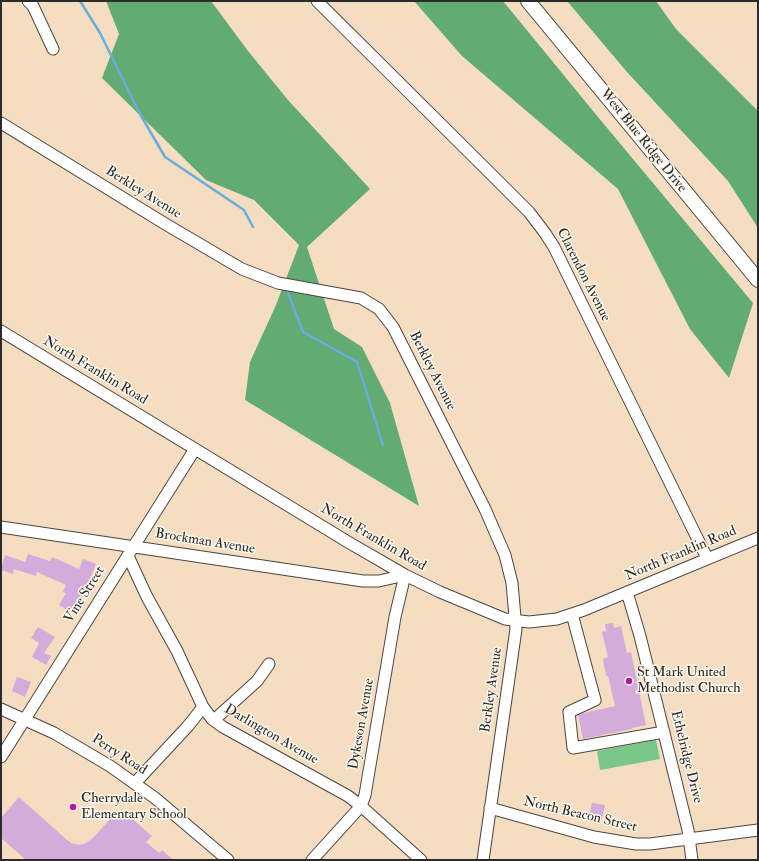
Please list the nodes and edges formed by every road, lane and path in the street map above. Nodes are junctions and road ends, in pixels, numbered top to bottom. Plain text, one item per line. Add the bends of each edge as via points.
1 (28, 1) edge
2 (318, 1) edge
3 (528, 1) edge
4 (53, 49) dead end
5 (1, 123) edge
6 (758, 280) edge
7 (1, 331) edge
8 (195, 449) junction
9 (1, 527) edge
10 (758, 538) edge
11 (131, 551) junction
12 (707, 558) junction
13 (405, 575) junction
14 (627, 592) junction
15 (572, 614) junction
16 (515, 620) junction
17 (269, 664) dead end
18 (203, 707) junction
19 (1, 709) edge
20 (24, 719) junction
21 (214, 720) junction
22 (664, 732) junction
23 (1, 757) edge
24 (135, 784) junction
25 (360, 806) junction
26 (490, 808) junction
27 (758, 830) edge
28 (689, 839) junction
29 (228, 860) edge
30 (312, 860) edge
31 (421, 860) edge
32 (483, 860) edge
33 (692, 860) edge

1 - 4 street via 33,6
2 - 12 street, Clarendon Avenue via 500,182 545,233
3 - 6 main road, West Blue Ridge Drive
5 - 16 street, Berkley Avenue via 242,269 278,283 361,298 379,309 393,327 499,540 509,568
7 - 8 street, North Franklin Road
8 - 11 street, Vine Street
8 - 13 street, North Franklin Road
9 - 11 street, Brockman Avenue
10 - 12 street, North Franklin Road
11 - 13 street, Brockman Avenue via 363,581 379,581
11 - 18 street, Darlington Avenue via 147,596 177,651
11 - 20 street, Vine Street
12 - 14 street, North Franklin Road
13 - 16 street, North Franklin Road via 489,613
13 - 25 street, Dykeson Avenue via 395,617 367,782
14 - 15 street, North Franklin Road
14 - 22 street, Ethelridge Drive
15 - 16 street, North Franklin Road via 544,621
15 - 22 street via 595,700 569,712 572,748
16 - 26 street, Berkley Avenue via 512,661
17 - 21 street via 257,681
18 - 21 street, Darlington Avenue
18 - 24 street
19 - 20 street, Perry Road
20 - 23 street, Vine Street
20 - 24 street, Perry Road via 85,750
21 - 25 street, Darlington Avenue via 348,796
22 - 28 street, Ethelridge Drive
24 - 29 street, Perry Road
25 - 30 street, Dykeson Avenue
25 - 31 street, Darlington Avenue
26 - 28 street, North Beacon Street via 623,843 650,844
26 - 32 street, Berkley Avenue
27 - 28 street, North Beacon Street
28 - 33 street, Ethelridge Drive

